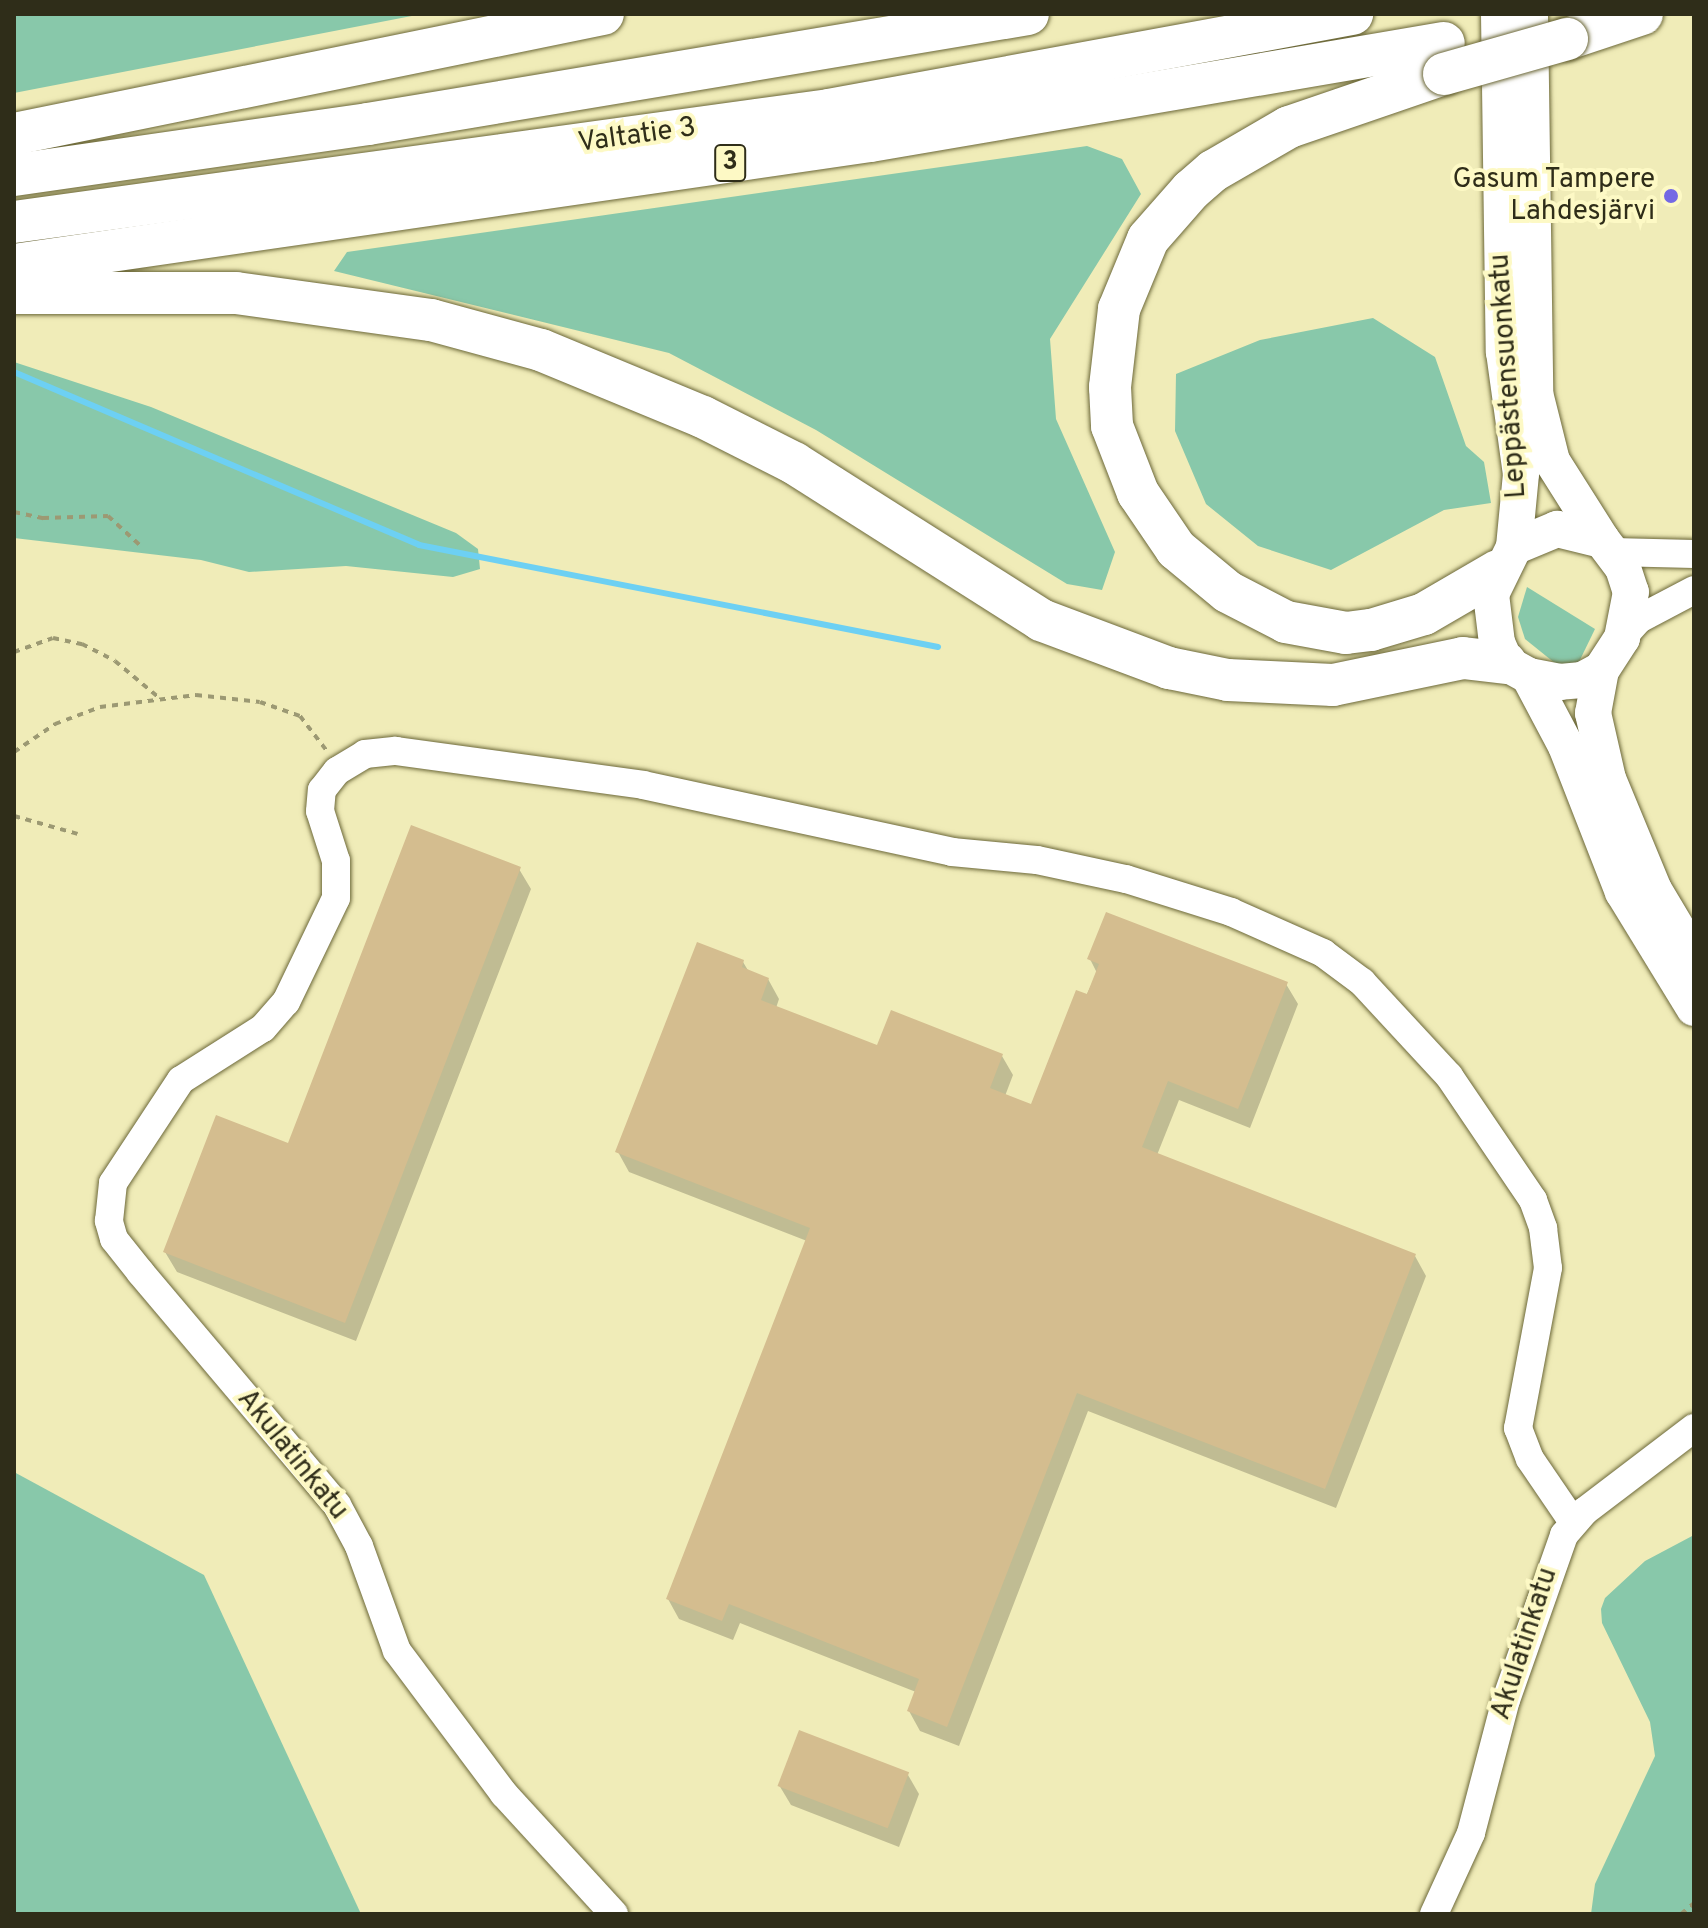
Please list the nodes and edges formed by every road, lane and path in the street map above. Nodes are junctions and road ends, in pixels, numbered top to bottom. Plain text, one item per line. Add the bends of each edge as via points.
1 (603, 14) edge
2 (1028, 14) edge
3 (1352, 14) edge
4 (1499, 14) edge
5 (1642, 14) edge
6 (1563, 21) edge
7 (1444, 58) junction
8 (14, 134) edge
9 (14, 175) edge
10 (14, 222) edge
11 (14, 265) edge
12 (14, 293) edge
13 (14, 512) edge
14 (1607, 546) junction
15 (143, 548) dead end
16 (1694, 554) edge
17 (1506, 559) junction
18 (1694, 590) edge
19 (1622, 638) junction
20 (14, 652) edge
21 (1518, 670) junction
22 (1601, 670) junction
23 (158, 697) junction
24 (14, 752) edge
25 (337, 771) junction
26 (14, 816) edge
27 (78, 834) dead end
28 (1694, 957) edge
29 (1694, 1008) edge
30 (1694, 1428) edge
31 (1573, 1522) junction
32 (1694, 1903) edge
33 (614, 1914) edge
34 (1434, 1914) edge
35 (1681, 1914) edge

1 - 8 highway
2 - 9 highway, Valtatie 3 via 368,124
3 - 10 highway, Valtatie 3 via 829,110
4 - 17 main road, Leppästensuonkatu via 1504,352 1521,474
5 - 6 highway
6 - 7 highway, 3
6 - 14 main road, Leppästensuonkatu via 1535,393 1552,461
7 - 11 highway, 3
7 - 17 highway via 1289,127 1213,171 1191,190 1148,239 1119,309 1110,387 1112,426 1138,493 1176,549 1228,592 1286,622 1346,633 1371,630 1424,614
12 - 21 highway via 236,293 431,320 541,350 703,417 794,463 1041,620 1169,668 1228,680 1333,685 1463,658
13 - 15 path via 43,518 108,516
14 - 16 street
14 - 17 main road via 1557,529
14 - 19 main road via 1631,592
17 - 21 main road via 1491,594 1492,619
18 - 19 street via 1639,619
19 - 22 main road
20 - 23 path via 53,638 82,644 115,661
21 - 22 main road via 1560,682 1582,680
21 - 29 main road via 1566,746 1623,892
22 - 28 main road via 1593,713 1608,779 1654,890
23 - 24 path via 100,707 55,724
23 - 25 path via 260,702 300,716 321,738
25 - 31 street via 365,754 396,751 643,785 952,852 1037,860 1126,879 1231,912 1323,953 1362,982 1449,1076 1533,1200 1548,1268 1518,1428 1530,1459
25 - 33 street, Akulatinkatu via 319,801 337,875 327,923 277,1016 189,1073 127,1155 109,1199 114,1239 337,1505 359,1546 397,1651 504,1794
26 - 27 path
30 - 31 street, Akulatinkatu
31 - 34 street, Akulatinkatu via 1549,1566 1471,1833
32 - 35 path

